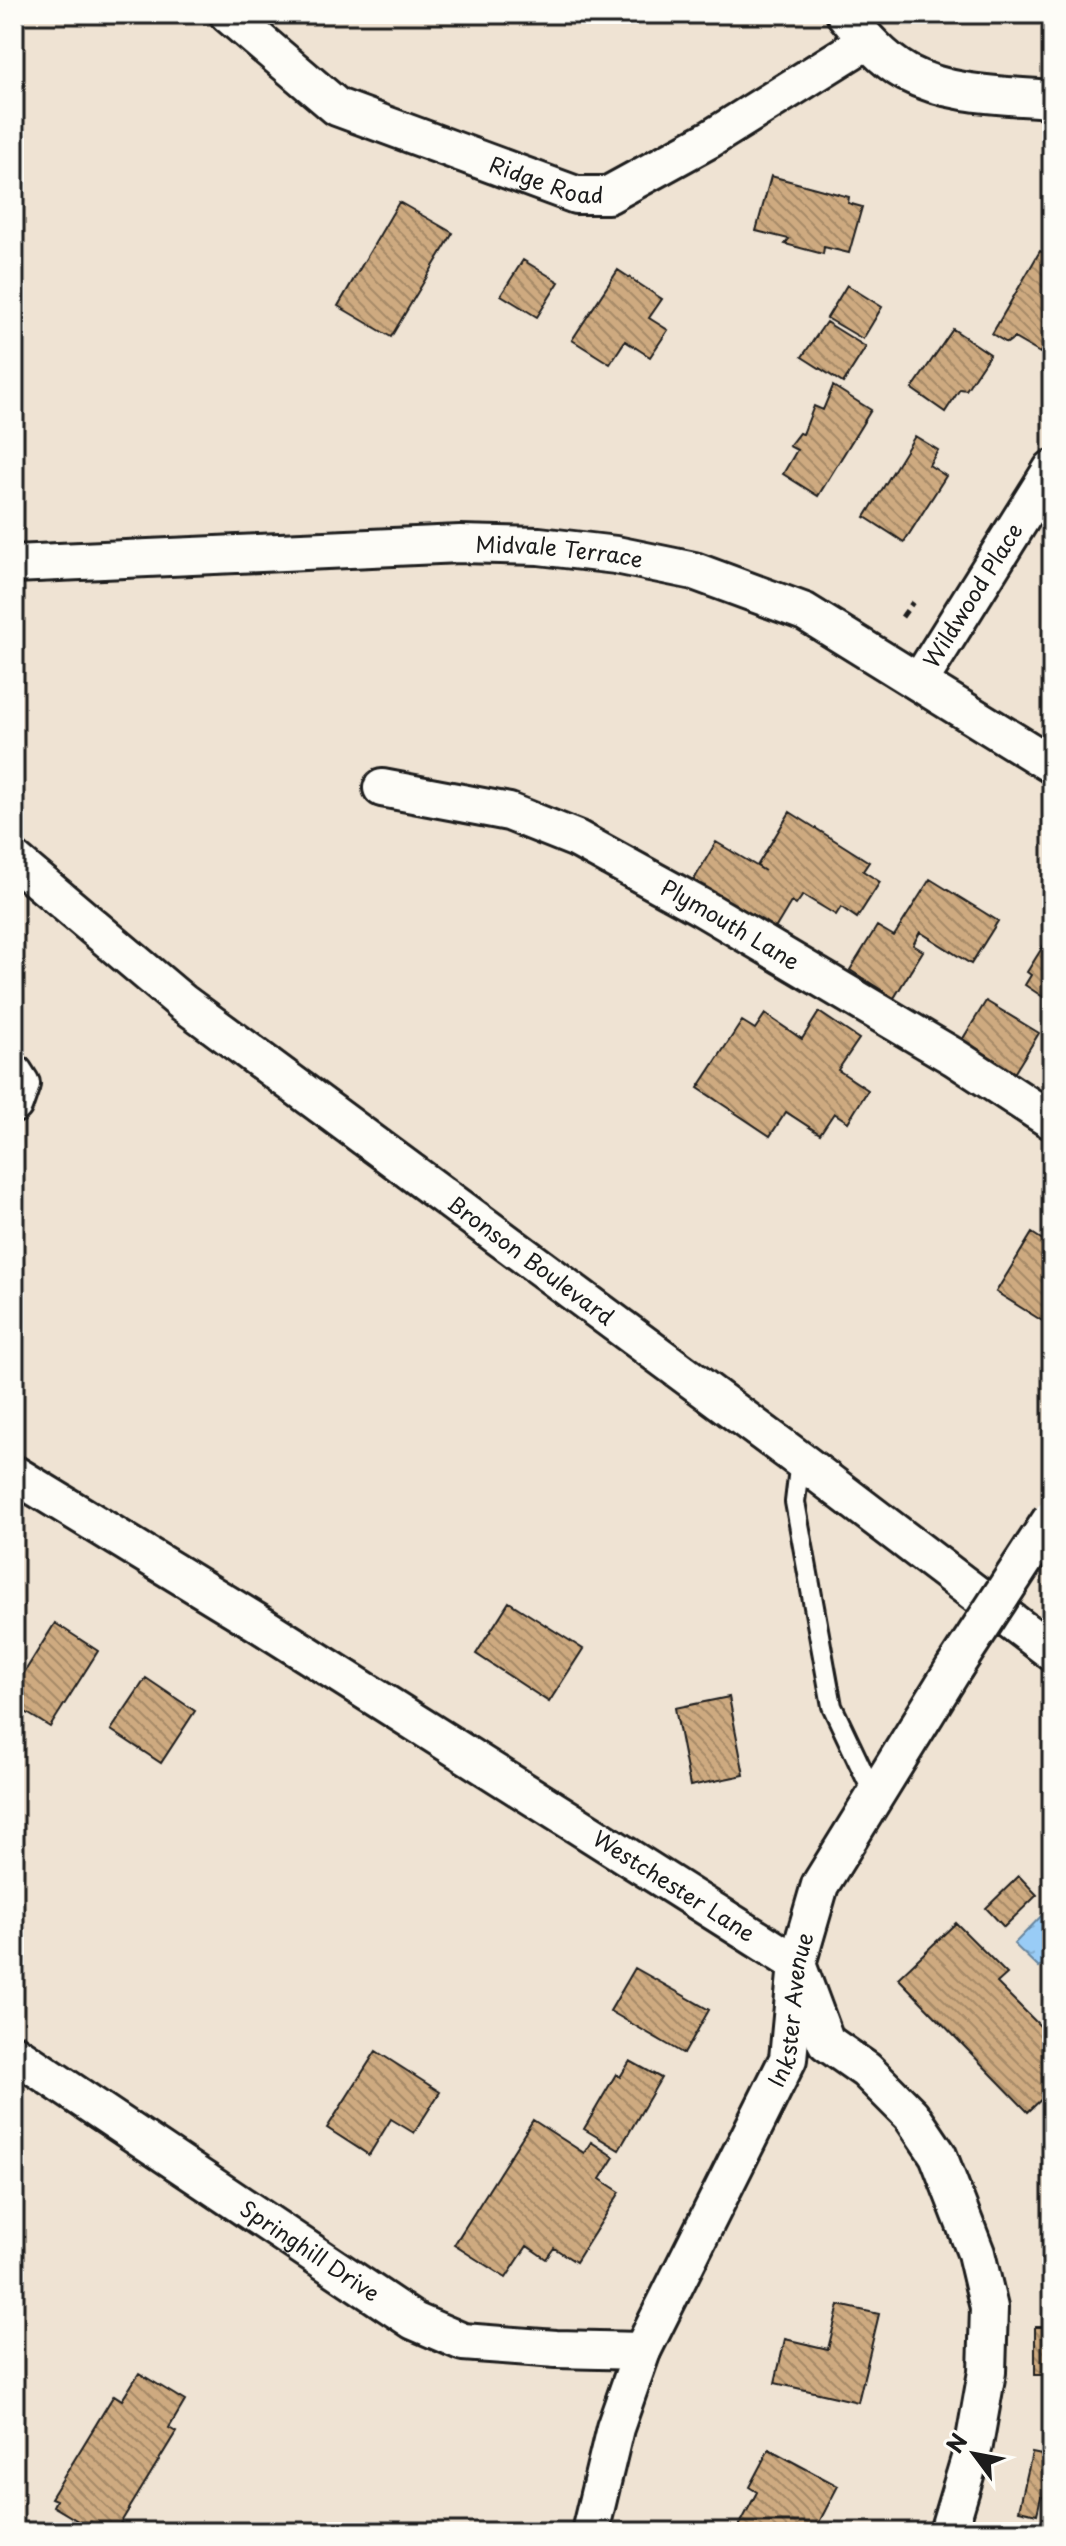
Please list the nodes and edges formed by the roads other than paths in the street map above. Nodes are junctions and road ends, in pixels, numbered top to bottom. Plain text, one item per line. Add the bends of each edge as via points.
1 (228, 14) edge
2 (856, 27) edge
3 (1052, 99) edge
4 (1052, 469) edge
5 (14, 564) edge
6 (919, 682) junction
7 (1052, 765) edge
8 (382, 788) dead end
9 (14, 860) edge
10 (14, 1073) edge
11 (14, 1104) edge
12 (1052, 1121) edge
13 (800, 1460) junction
14 (14, 1474) edge
15 (1052, 1518) edge
16 (1052, 1652) edge
17 (874, 1795) junction
18 (797, 1964) junction
19 (14, 2053) edge
20 (642, 2351) junction
21 (590, 2532) edge
22 (948, 2532) edge

1 - 2 street, Ridge Road via 337,107 576,195 608,195 710,139
2 - 3 street via 906,73 956,91
4 - 6 street, Wildwood Place
5 - 6 street, Midvale Terrace via 460,544 616,555 694,571 805,612
6 - 7 street, Midvale Terrace
8 - 12 street, Plymouth Lane via 509,812 577,839 714,914
9 - 13 street, Bronson Boulevard via 182,1002
10 - 11 street via 21,1084
13 - 16 street, Bronson Boulevard
13 - 17 lane via 795,1502 832,1706
14 - 18 street, Westchester Lane
15 - 17 street, Inkster Avenue, bridge
17 - 18 street, Inkster Avenue via 820,1885
18 - 20 street, Inkster Avenue via 788,2059
18 - 22 street via 826,2042 866,2070 911,2115 938,2155 976,2253 989,2308 987,2372 974,2445
19 - 20 street, Springhill Drive via 414,2321 463,2342
20 - 21 street, Inkster Avenue via 615,2428

